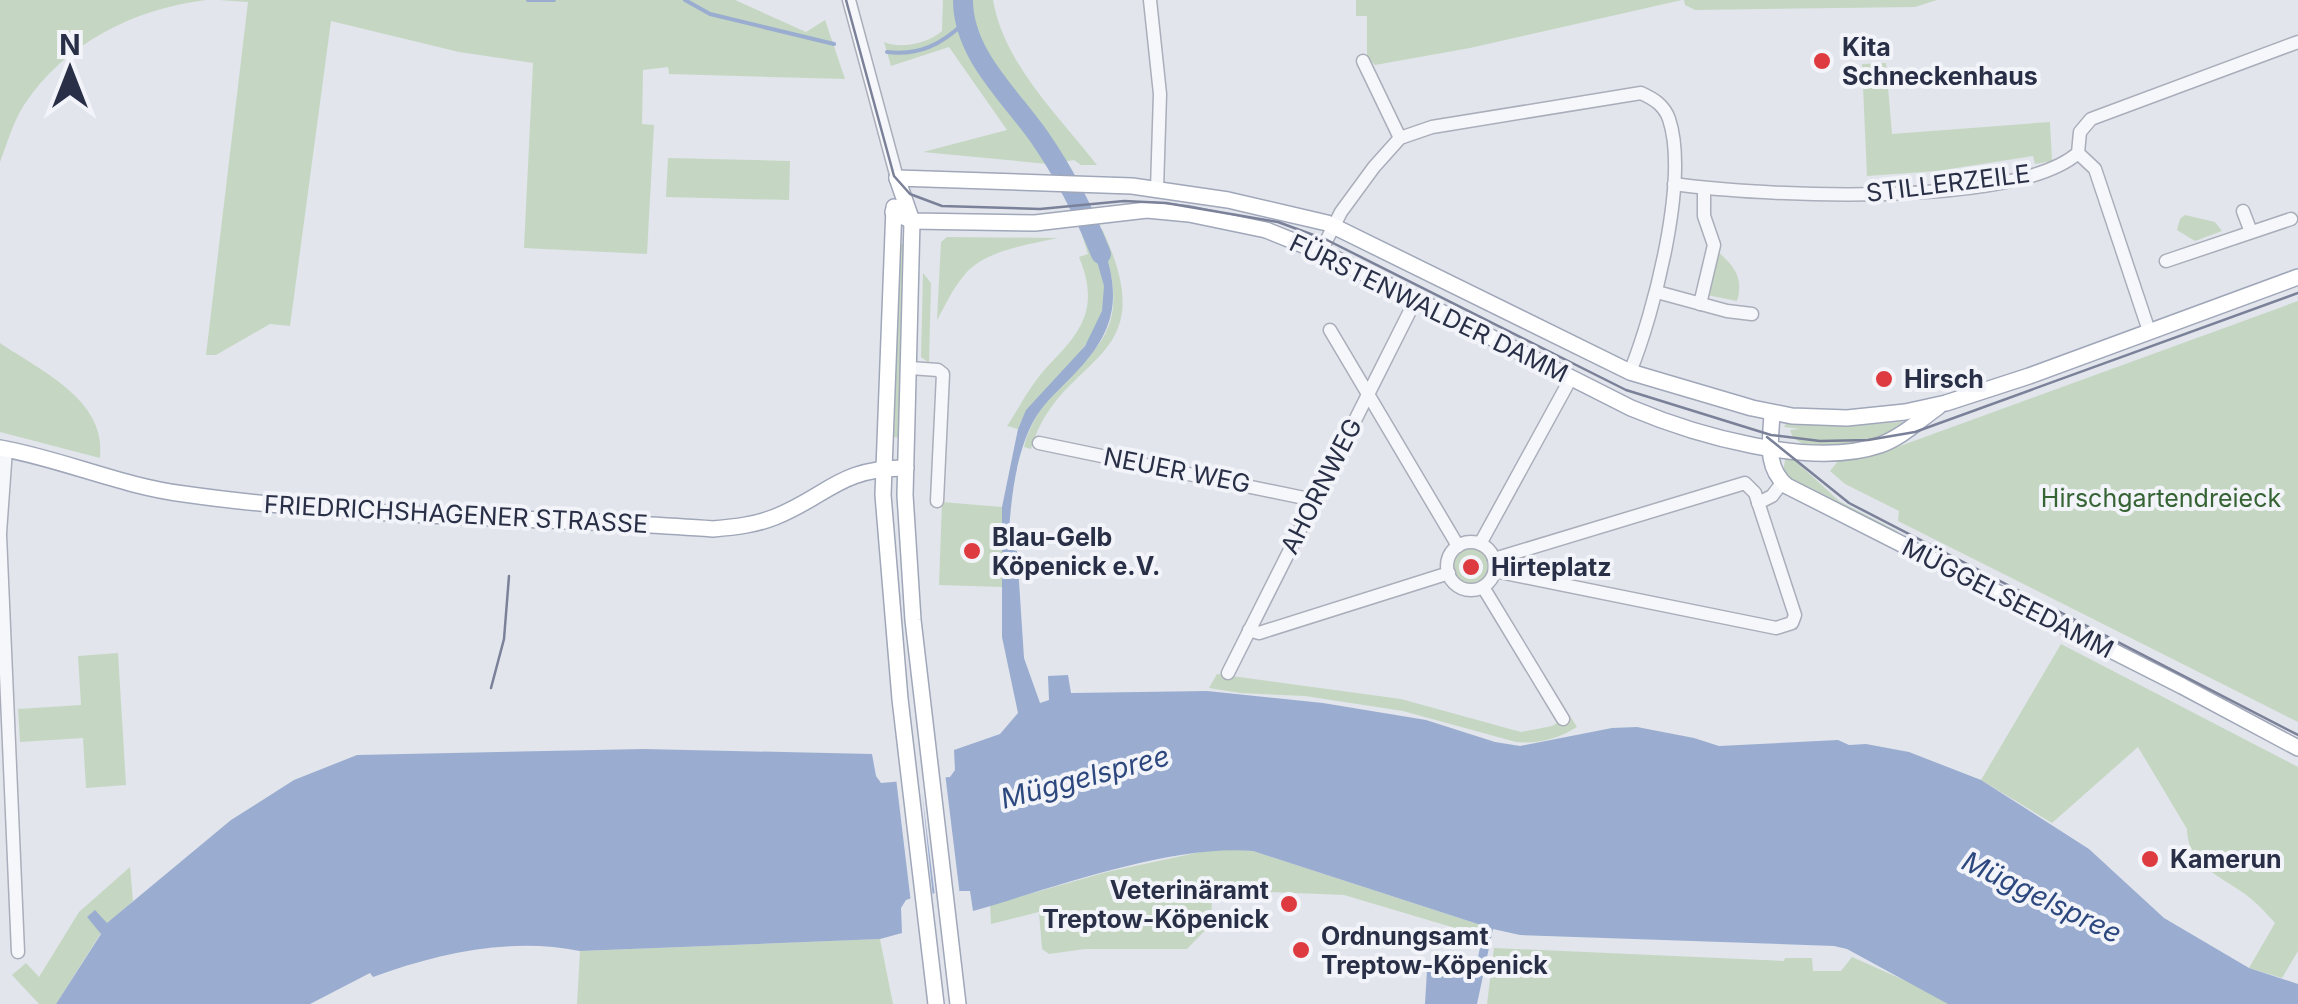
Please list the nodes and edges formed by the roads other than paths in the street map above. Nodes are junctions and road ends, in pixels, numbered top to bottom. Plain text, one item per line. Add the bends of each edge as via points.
1 (848, 0) edge
2 (1150, 0) edge
3 (2298, 42) edge
4 (1363, 61) dead end
5 (1400, 138) junction
6 (2078, 154) junction
7 (897, 178) junction
8 (1674, 184) junction
9 (1704, 188) junction
10 (1157, 189) junction
11 (2243, 211) dead end
12 (893, 212) junction
13 (2292, 219) dead end
14 (912, 221) junction
15 (1334, 225) junction
16 (2251, 232) junction
17 (2168, 243) dead end
18 (1321, 251) junction
19 (2298, 277) edge
20 (1657, 292) junction
21 (1416, 300) junction
22 (1700, 304) junction
23 (1752, 314) dead end
24 (1330, 330) dead end
25 (2149, 331) junction
26 (910, 368) junction
27 (1630, 372) junction
28 (1571, 378) junction
29 (1368, 394) junction
30 (1946, 403) junction
31 (1772, 413) junction
32 (1039, 443) dead end
33 (3, 449) edge
34 (1771, 449) junction
35 (882, 468) junction
36 (906, 468) junction
37 (1782, 483) junction
38 (1314, 500) junction
39 (937, 501) dead end
40 (1758, 503) junction
41 (0, 534) edge
42 (1480, 544) junction
43 (1458, 546) junction
44 (1494, 565) junction
45 (1448, 574) junction
46 (1, 580) edge
47 (1483, 587) junction
48 (1249, 630) junction
49 (1228, 672) dead end
50 (1564, 718) dead end
51 (4, 730) edge
52 (2298, 748) edge
53 (18, 952) dead end
54 (936, 1004) edge
55 (958, 1004) edge

1 - 7 street
2 - 10 street via 1160,94
3 - 6 street via 2091,119 2080,132
4 - 5 street
5 - 8 street via 1641,93 1668,118
5 - 15 street
6 - 9 street, STILLERZEILE via 2063,167 2014,179 1906,192
6 - 25 street via 2095,169
7 - 10 main road, FÜRSTENWALDER DAMM
7 - 12 main road
7 - 14 main road
8 - 9 street, STILLERZEILE
8 - 20 street
9 - 22 street via 1714,245
10 - 15 main road, FÜRSTENWALDER DAMM
11 - 16 street
12 - 14 main road, FÜRSTENWALDER DAMM
12 - 35 main road
13 - 16 street
14 - 18 main road, FÜRSTENWALDER DAMM via 1034,224 1126,210 1189,214 1266,230
14 - 26 main road
15 - 18 street
15 - 27 main road, FÜRSTENWALDER DAMM
16 - 17 street via 2170,260
18 - 21 main road, FÜRSTENWALDER DAMM
19 - 25 main road, FÜRSTENWALDER DAMM
20 - 22 street
20 - 27 street
21 - 28 main road, FÜRSTENWALDER DAMM
21 - 29 street, AHORNWEG
22 - 23 street
24 - 29 street
25 - 30 main road, FÜRSTENWALDER DAMM
26 - 36 main road
26 - 39 street via 943,374
27 - 31 main road, FÜRSTENWALDER DAMM
28 - 34 main road, FÜRSTENWALDER DAMM via 1672,424
28 - 42 street
29 - 38 street, AHORNWEG
29 - 43 street
30 - 31 main road, FÜRSTENWALDER DAMM via 1848,418
30 - 34 main road, FÜRSTENWALDER DAMM via 1868,448
31 - 34 main road
32 - 38 street, NEUER WEG
33 - 35 main road, FRIEDRICHSHAGENER STRASSE via 216,499 714,528 774,517 847,477
33 - 41 street
34 - 37 main road via 1772,469
35 - 36 main road, FRIEDRICHSHAGENER STRASSE
35 - 54 main road via 892,630
36 - 55 main road via 912,605
37 - 40 street
37 - 52 main road, MÜGGELSEEDAMM
38 - 48 street, AHORNWEG
40 - 44 street via 1744,483
40 - 44 street via 1794,607 1792,623 1776,628
41 - 46 street
42 - 43 street
42 - 44 street
43 - 45 street
44 - 47 street
45 - 47 street via 1462,588
45 - 48 street via 1259,633
46 - 51 street
47 - 50 street
48 - 49 street, AHORNWEG
51 - 53 street

